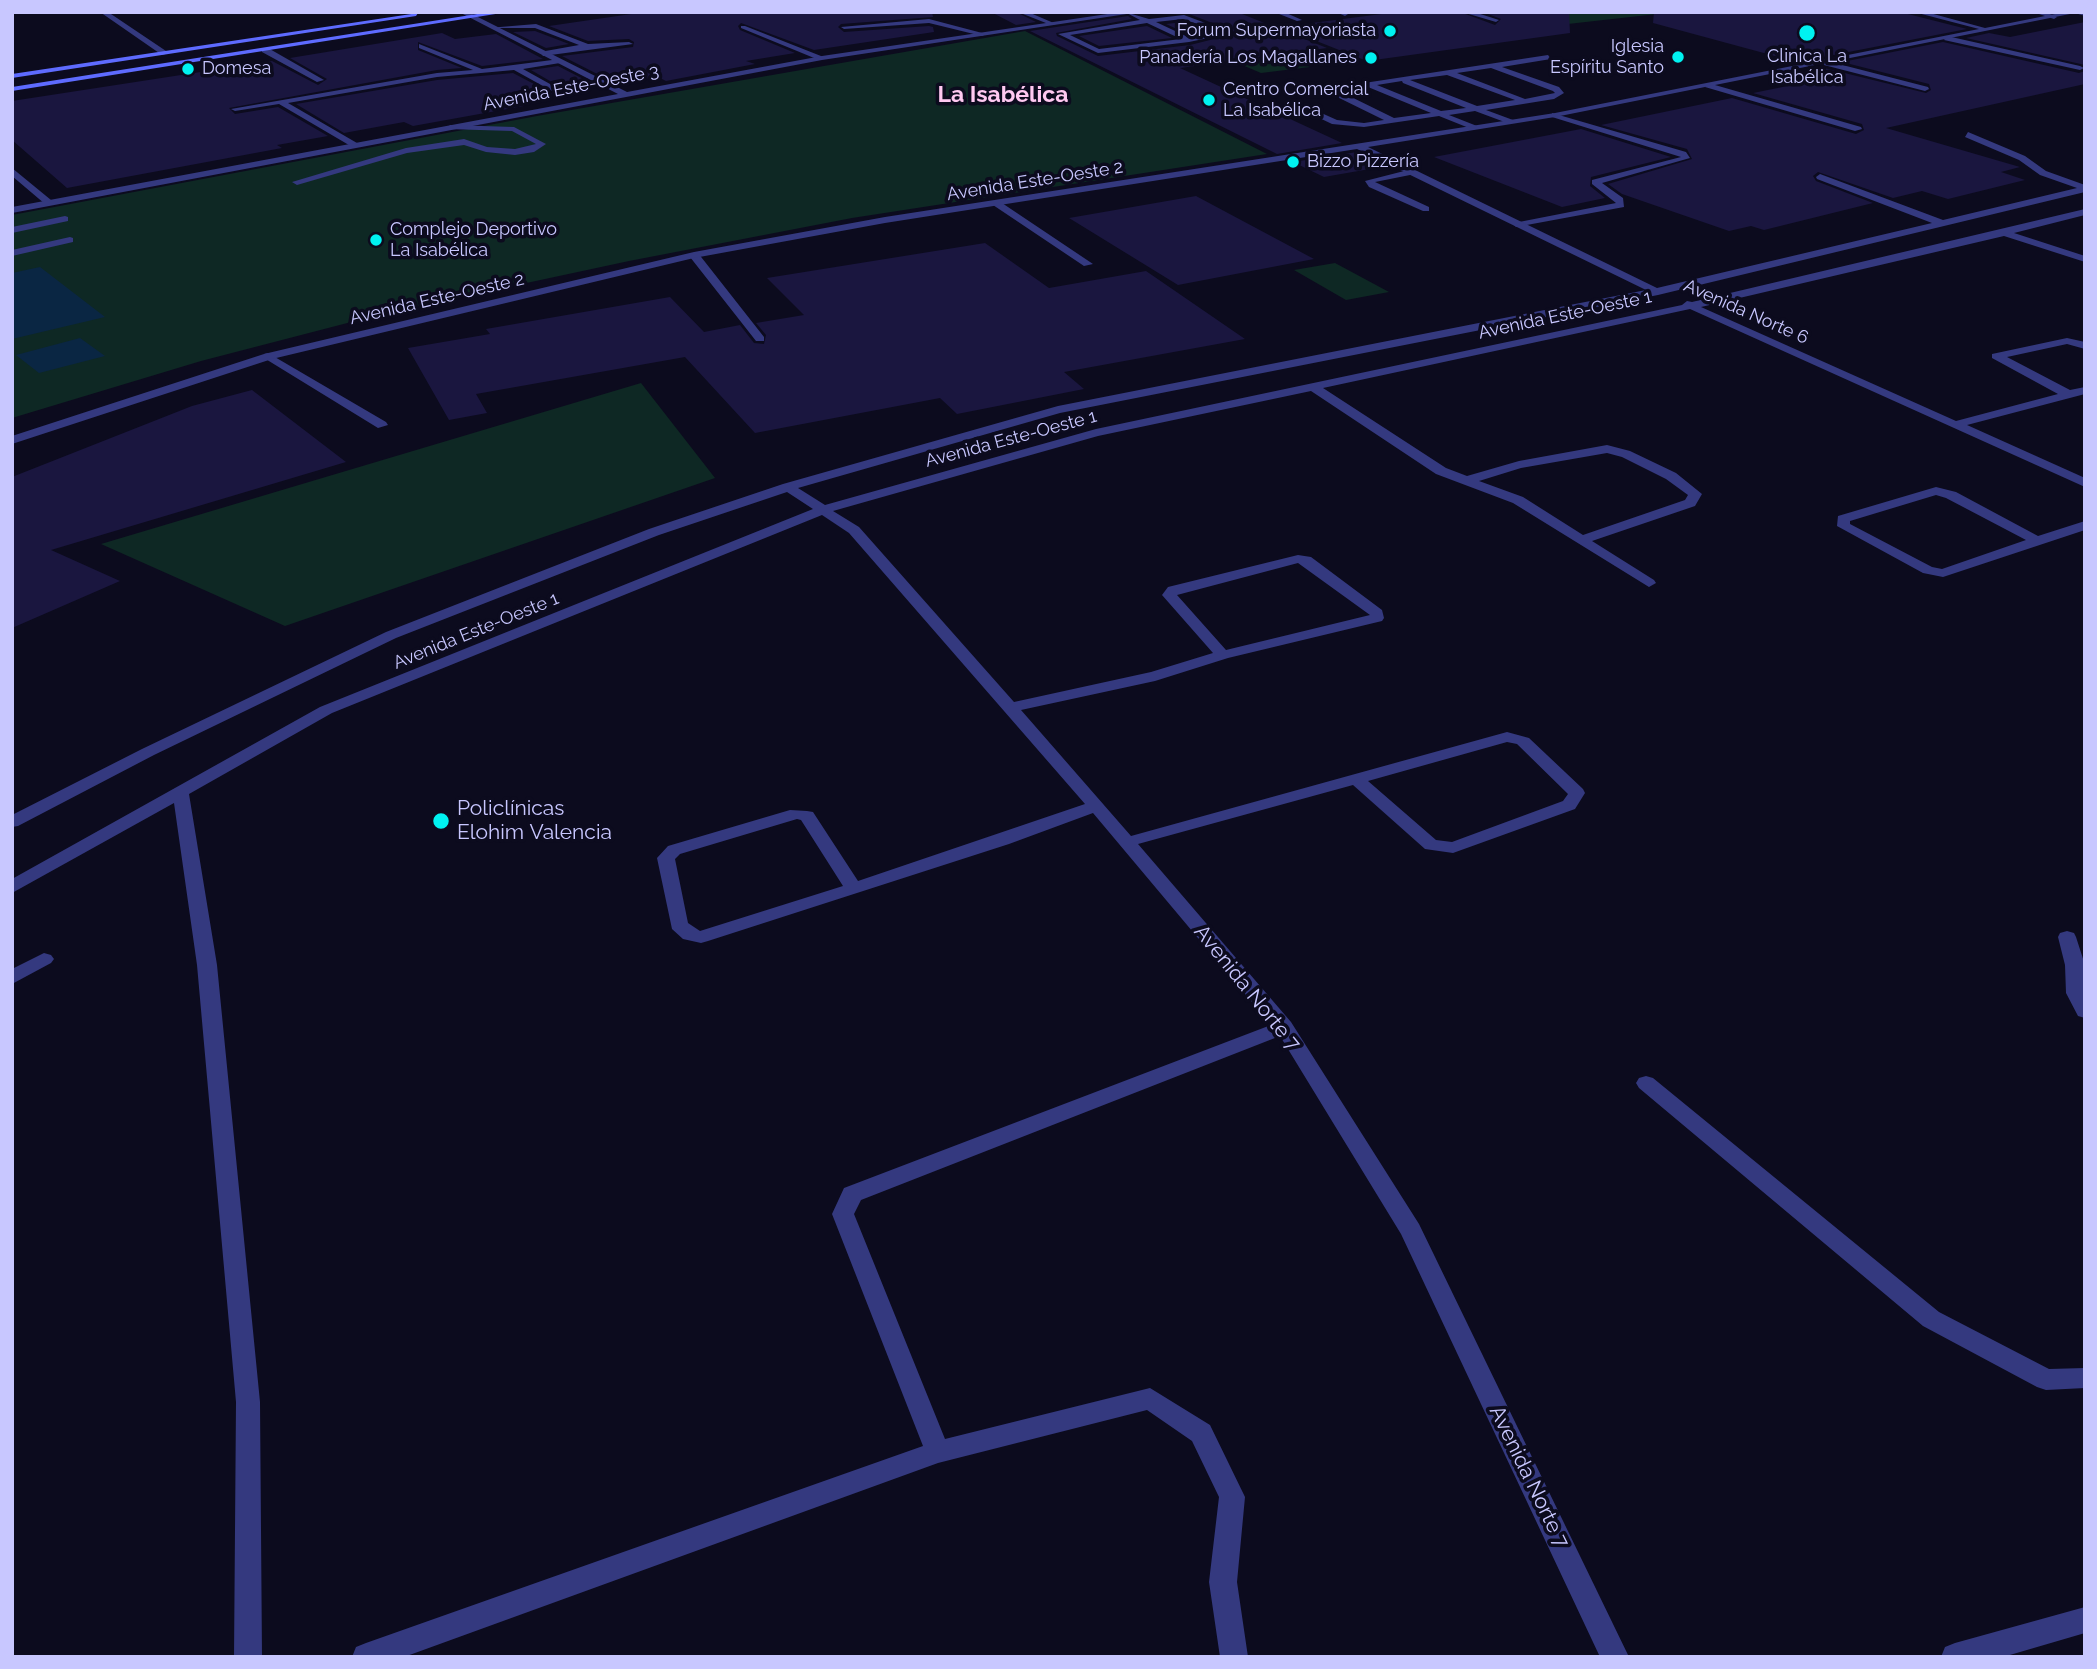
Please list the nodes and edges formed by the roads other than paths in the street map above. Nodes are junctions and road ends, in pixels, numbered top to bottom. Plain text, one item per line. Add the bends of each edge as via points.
1 (103, 12) edge
2 (426, 12) edge
3 (462, 12) edge
4 (505, 12) edge
5 (1021, 12) edge
6 (1277, 12) edge
7 (1465, 12) edge
8 (1917, 12) edge
9 (1939, 12) edge
10 (2036, 12) edge
11 (2077, 12) edge
12 (1132, 13) edge
13 (2085, 14) edge
14 (2054, 17) junction
15 (471, 18) junction
16 (1086, 19) junction
17 (1299, 20) dead end
18 (1496, 20) dead end
19 (1148, 21) junction
20 (1053, 24) junction
21 (844, 26) dead end
22 (743, 27) dead end
23 (1105, 27) junction
24 (2003, 27) junction
25 (492, 28) junction
26 (1988, 29) junction
27 (982, 34) junction
28 (1948, 37) junction
29 (1189, 40) junction
30 (629, 44) dead end
31 (1149, 45) junction
32 (422, 46) dead end
33 (587, 46) junction
34 (265, 50) junction
35 (165, 52) junction
36 (543, 54) junction
37 (1548, 57) dead end
38 (822, 58) junction
39 (557, 61) junction
40 (1823, 62) junction
41 (1492, 66) junction
42 (515, 68) junction
43 (2080, 68) dead end
44 (482, 70) junction
45 (1449, 73) junction
46 (12, 76) edge
47 (1402, 79) junction
48 (320, 80) dead end
49 (1368, 84) junction
50 (1708, 85) junction
51 (12, 89) edge
52 (555, 89) dead end
53 (1925, 89) dead end
54 (1330, 90) junction
55 (1309, 92) dead end
56 (624, 94) junction
57 (1526, 101) junction
58 (281, 102) junction
59 (1296, 105) dead end
60 (1474, 108) junction
61 (235, 109) dead end
62 (1442, 113) junction
63 (1555, 115) junction
64 (1394, 121) junction
65 (1510, 122) junction
66 (450, 127) junction
67 (1474, 128) junction
68 (485, 129) junction
69 (1858, 129) dead end
70 (1968, 135) dead end
71 (464, 142) junction
72 (354, 145) junction
73 (1359, 146) junction
74 (12, 171) edge
75 (1412, 172) junction
76 (1820, 177) dead end
77 (297, 181) dead end
78 (2085, 188) edge
79 (48, 202) junction
80 (996, 203) junction
81 (1426, 209) dead end
82 (12, 210) edge
83 (2085, 212) edge
84 (65, 219) dead end
85 (1942, 223) junction
86 (1520, 225) junction
87 (12, 230) edge
88 (2004, 233) junction
89 (70, 240) dead end
90 (12, 253) edge
91 (694, 255) junction
92 (2085, 259) edge
93 (1088, 264) dead end
94 (1656, 291) junction
95 (1690, 306) junction
96 (760, 339) dead end
97 (2085, 346) edge
98 (268, 356) junction
99 (1314, 387) junction
100 (2085, 390) edge
101 (2068, 394) junction
102 (1958, 424) junction
103 (382, 425) dead end
104 (12, 440) edge
105 (1462, 481) junction
106 (2085, 484) edge
107 (788, 487) junction
108 (825, 509) junction
109 (2085, 525) edge
110 (1581, 540) junction
111 (2035, 540) junction
112 (1649, 583) dead end
113 (1223, 656) junction
114 (1009, 708) junction
115 (1357, 780) junction
116 (181, 794) junction
117 (1096, 806) junction
118 (12, 822) edge
119 (1127, 842) junction
120 (12, 887) edge
121 (854, 889) junction
122 (2067, 937) dead end
123 (44, 959) dead end
124 (12, 978) edge
125 (2085, 1011) edge
126 (1284, 1027) junction
127 (1646, 1083) dead end
128 (2085, 1378) edge
129 (938, 1452) junction
130 (2085, 1620) edge
131 (248, 1657) edge
132 (366, 1657) edge
133 (1234, 1657) edge
134 (1615, 1657) edge
135 (1955, 1657) edge

1 - 35 street
2 - 35 main road
3 - 15 street
4 - 15 main road
5 - 20 street
6 - 17 street
7 - 18 street
8 - 26 street
9 - 24 street
10 - 14 street
11 - 13 street
11 - 14 street, Avenida Este-Oeste 2
12 - 16 street, Avenida Este-Oeste 3
12 - 19 street
14 - 24 street, Avenida Este-Oeste 2
15 - 25 street
15 - 34 main road
16 - 20 street, Avenida Este-Oeste 3
16 - 23 street
19 - 23 street
19 - 29 street
19 - 29 street via 1188,17 1228,33
20 - 27 street, Avenida Este-Oeste 3
21 - 27 street via 929,21
22 - 38 street
23 - 31 street
23 - 31 street via 1062,34 1098,51
24 - 26 street, Avenida Este-Oeste 2
25 - 33 street via 536,26
25 - 36 street
26 - 28 street, Avenida Este-Oeste 2
27 - 38 street, Avenida Este-Oeste 3
28 - 40 street, Avenida Este-Oeste 2
28 - 43 street
29 - 31 street
30 - 33 street
32 - 44 street
33 - 36 street
34 - 48 street
34 - 51 main road
35 - 46 main road
36 - 39 street
37 - 41 street
38 - 56 street, Avenida Este-Oeste 3
39 - 42 street
39 - 56 street
40 - 50 street, Avenida Este-Oeste 2
40 - 53 street
41 - 45 street
41 - 57 street via 1560,93
42 - 44 street
42 - 52 street
44 - 58 street
45 - 47 street
45 - 57 street
47 - 49 street
47 - 60 street
49 - 54 street
49 - 62 street
50 - 63 street, Avenida Este-Oeste 2
50 - 69 street
54 - 55 street
54 - 64 street
56 - 66 street, Avenida Este-Oeste 3
57 - 60 street
58 - 61 street
58 - 72 street
59 - 64 street via 1349,125
60 - 62 street
60 - 65 street
62 - 64 street
62 - 67 street
63 - 65 street, Avenida Este-Oeste 2
63 - 86 street via 1686,158 1595,182 1621,205
65 - 67 street, Avenida Este-Oeste 2
66 - 68 street
66 - 72 street, Avenida Este-Oeste 3
67 - 73 street, Avenida Este-Oeste 2
68 - 71 street via 461,138
68 - 71 street via 514,129 542,144 515,152
70 - 78 street via 2022,158 2043,173
71 - 77 street via 406,151
72 - 79 street, Avenida Este-Oeste 3
73 - 75 street, Avenida Norte 6
73 - 80 street, Avenida Este-Oeste 2
74 - 79 street
75 - 81 street via 1369,181
75 - 86 street, Avenida Norte 6
76 - 85 street
78 - 85 street
79 - 82 street, Avenida Este-Oeste 3
80 - 91 street, Avenida Este-Oeste 2
80 - 93 street
83 - 88 street, Avenida Este-Oeste 1
84 - 87 street
85 - 94 street
86 - 94 street, Avenida Norte 6
88 - 92 street
88 - 95 street, Avenida Este-Oeste 1
89 - 90 street
91 - 96 street
91 - 98 street, Avenida Este-Oeste 2
94 - 95 street, Avenida Norte 6
94 - 107 street via 1058,410
95 - 99 street, Avenida Este-Oeste 1
95 - 102 street, Avenida Norte 6
97 - 101 street via 2067,341 1996,356
98 - 103 street
98 - 104 street, Avenida Este-Oeste 2
99 - 105 street
99 - 108 street, Avenida Este-Oeste 1 via 1096,433
100 - 101 street
101 - 102 street
102 - 106 street, Avenida Norte 6
105 - 110 street via 1518,500
105 - 110 street via 1607,449 1660,471 1695,494 1690,503
107 - 108 street, Avenida Norte 7
107 - 118 street via 654,532 391,635
108 - 114 street, Avenida Norte 7 via 853,530
108 - 116 street, Avenida Este-Oeste 1 via 326,710
109 - 111 street
110 - 112 street
111 - 111 street via 1943,573 1928,570 1844,526 1843,519 1936,491
113 - 113 street via 1377,618 1377,613 1306,560 1298,559 1173,590 1169,595
113 - 114 street
114 - 117 street, Avenida Norte 7
115 - 115 street via 1507,737 1523,741 1577,793 1569,805 1453,849 1431,845
115 - 119 street
116 - 120 street, Avenida Este-Oeste 1
116 - 131 street via 206,965 248,1402
117 - 119 street, Avenida Norte 7
117 - 121 street
119 - 126 street, Avenida Norte 7
121 - 121 street via 701,937 690,935 679,925 666,858 674,850 796,814 807,816
122 - 125 street via 2076,993
123 - 124 street
126 - 129 street via 852,1194 843,1214
126 - 134 street, Avenida Norte 7 via 1411,1230
127 - 128 street via 1931,1319 2046,1380
129 - 132 street
129 - 133 street via 1150,1399 1201,1433 1232,1497 1223,1582
130 - 135 street

